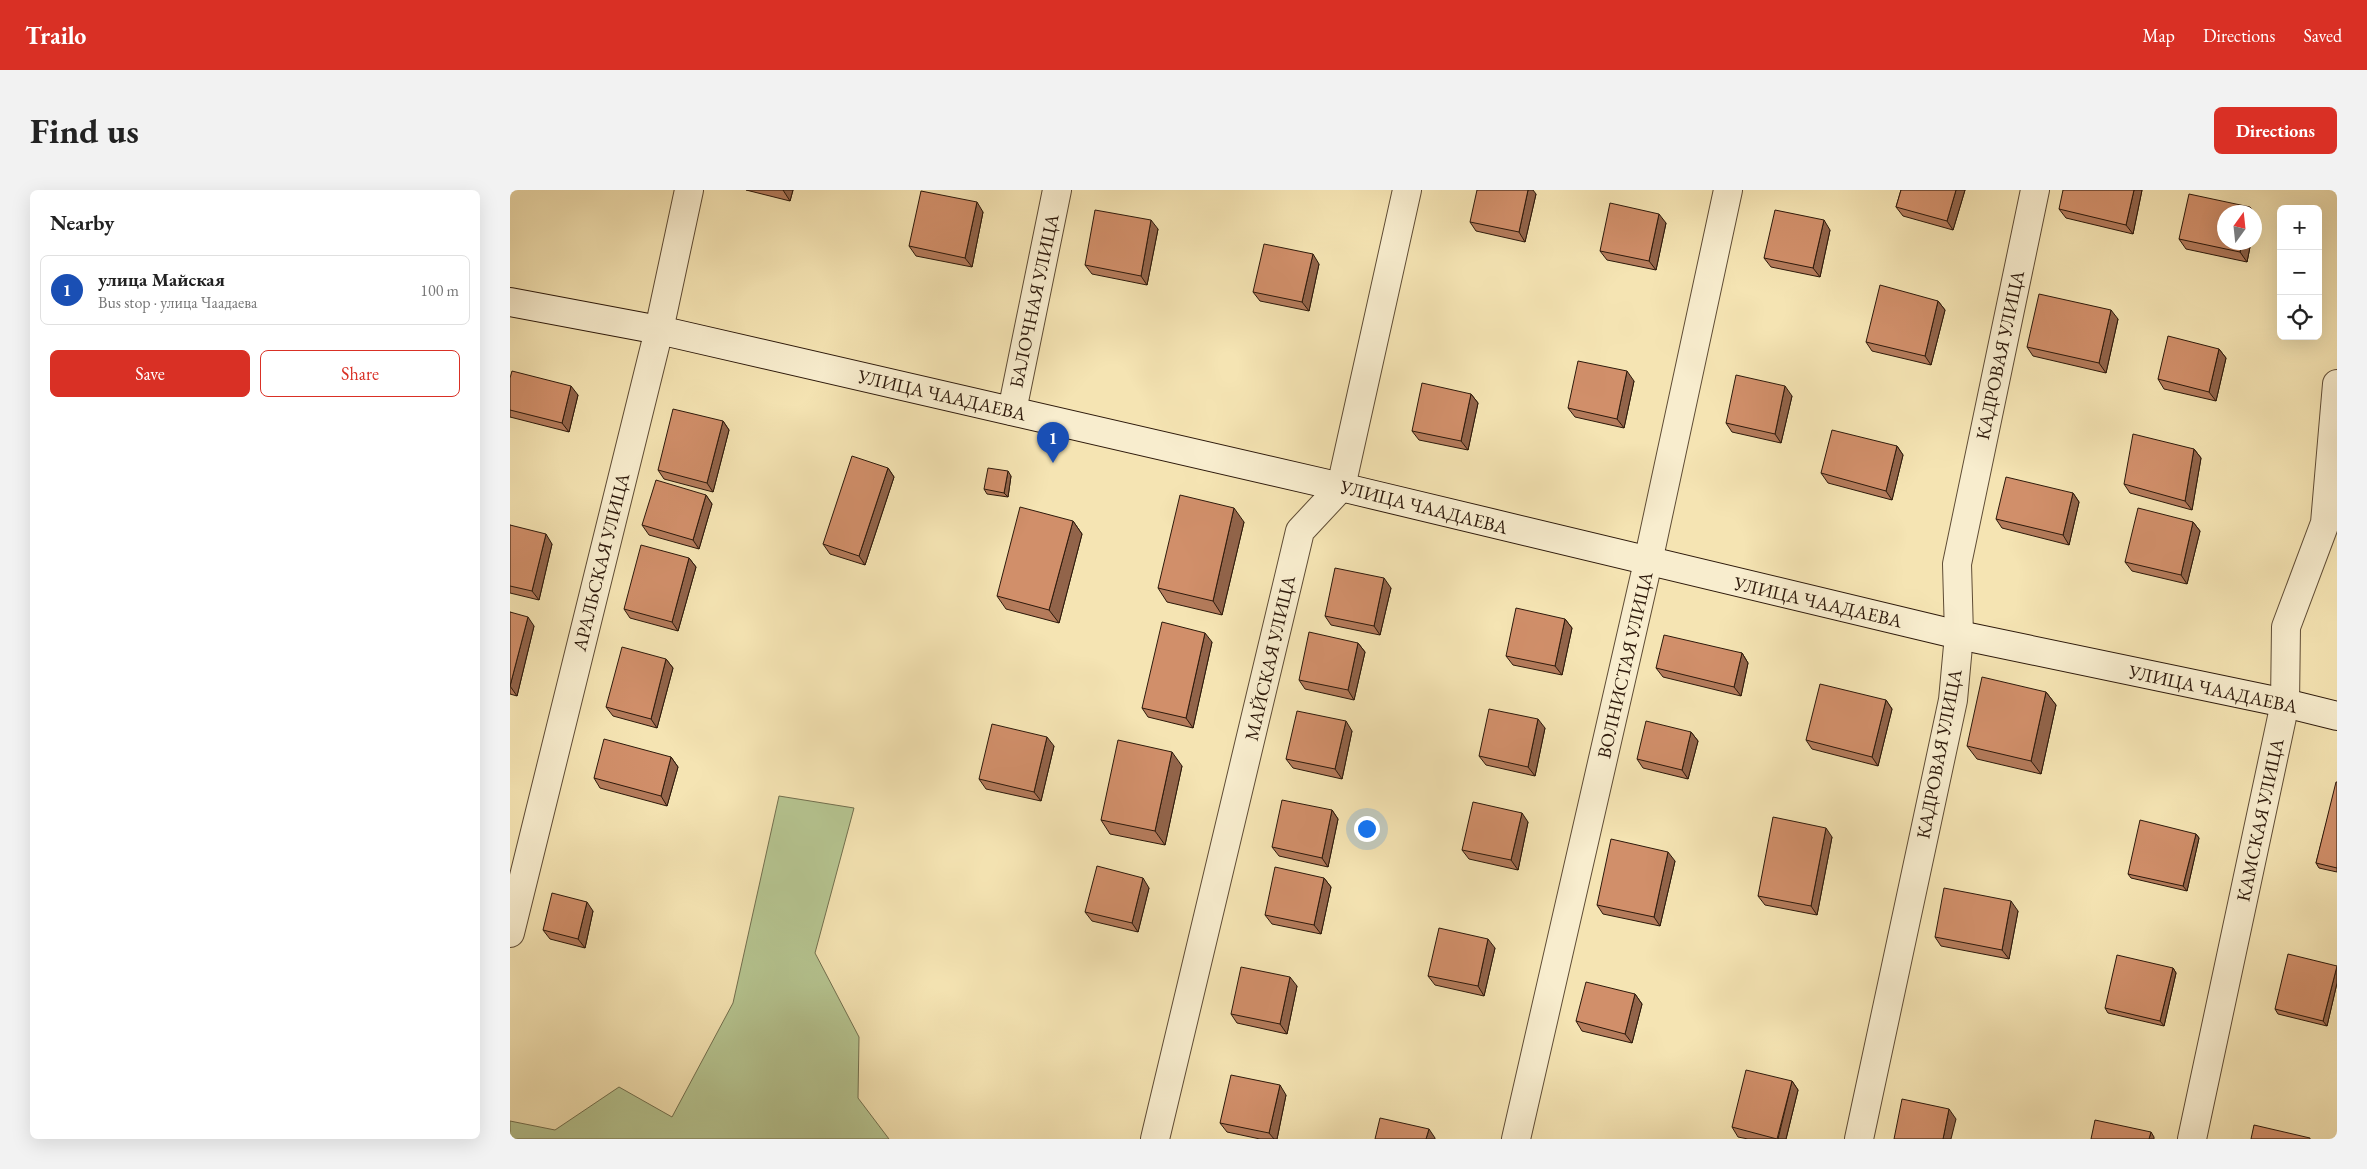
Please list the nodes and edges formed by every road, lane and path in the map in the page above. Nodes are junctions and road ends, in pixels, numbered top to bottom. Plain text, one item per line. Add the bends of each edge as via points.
1 (689, 190) edge
2 (1057, 190) edge
3 (1408, 190) edge
4 (1728, 190) edge
5 (2035, 190) edge
6 (510, 302) edge
7 (658, 330) junction
8 (2337, 384) edge
9 (1012, 411) junction
10 (1341, 487) junction
11 (1648, 562) junction
12 (1960, 635) junction
13 (2285, 703) junction
14 (2337, 716) edge
15 (510, 933) edge
16 (1154, 1139) edge
17 (1516, 1139) edge
18 (1859, 1139) edge
19 (2192, 1139) edge

1 - 7 street, АРАЛЬСКАЯ УЛИЦА
2 - 9 street, БАЛОЧНАЯ УЛИЦА
3 - 10 street
4 - 11 street, ВОЛНИСТАЯ УЛИЦА
5 - 12 street, КАДРОВАЯ УЛИЦА via 1956,564
6 - 7 street, УЛИЦА ЧААДАЕВА
7 - 9 street, УЛИЦА ЧААДАЕВА
7 - 15 street, АРАЛЬСКАЯ УЛИЦА
8 - 13 street, КАМСКАЯ УЛИЦА via 2324,523 2286,627
9 - 10 street, УЛИЦА ЧААДАЕВА
10 - 11 street, УЛИЦА ЧААДАЕВА
10 - 16 street, МАЙСКАЯ УЛИЦА via 1300,531
11 - 12 street, УЛИЦА ЧААДАЕВА
11 - 17 street, ВОЛНИСТАЯ УЛИЦА
12 - 13 street, УЛИЦА ЧААДАЕВА
12 - 18 street, КАДРОВАЯ УЛИЦА via 1953,700
13 - 14 street, УЛИЦА ЧААДАЕВА
13 - 19 street, КАМСКАЯ УЛИЦА

